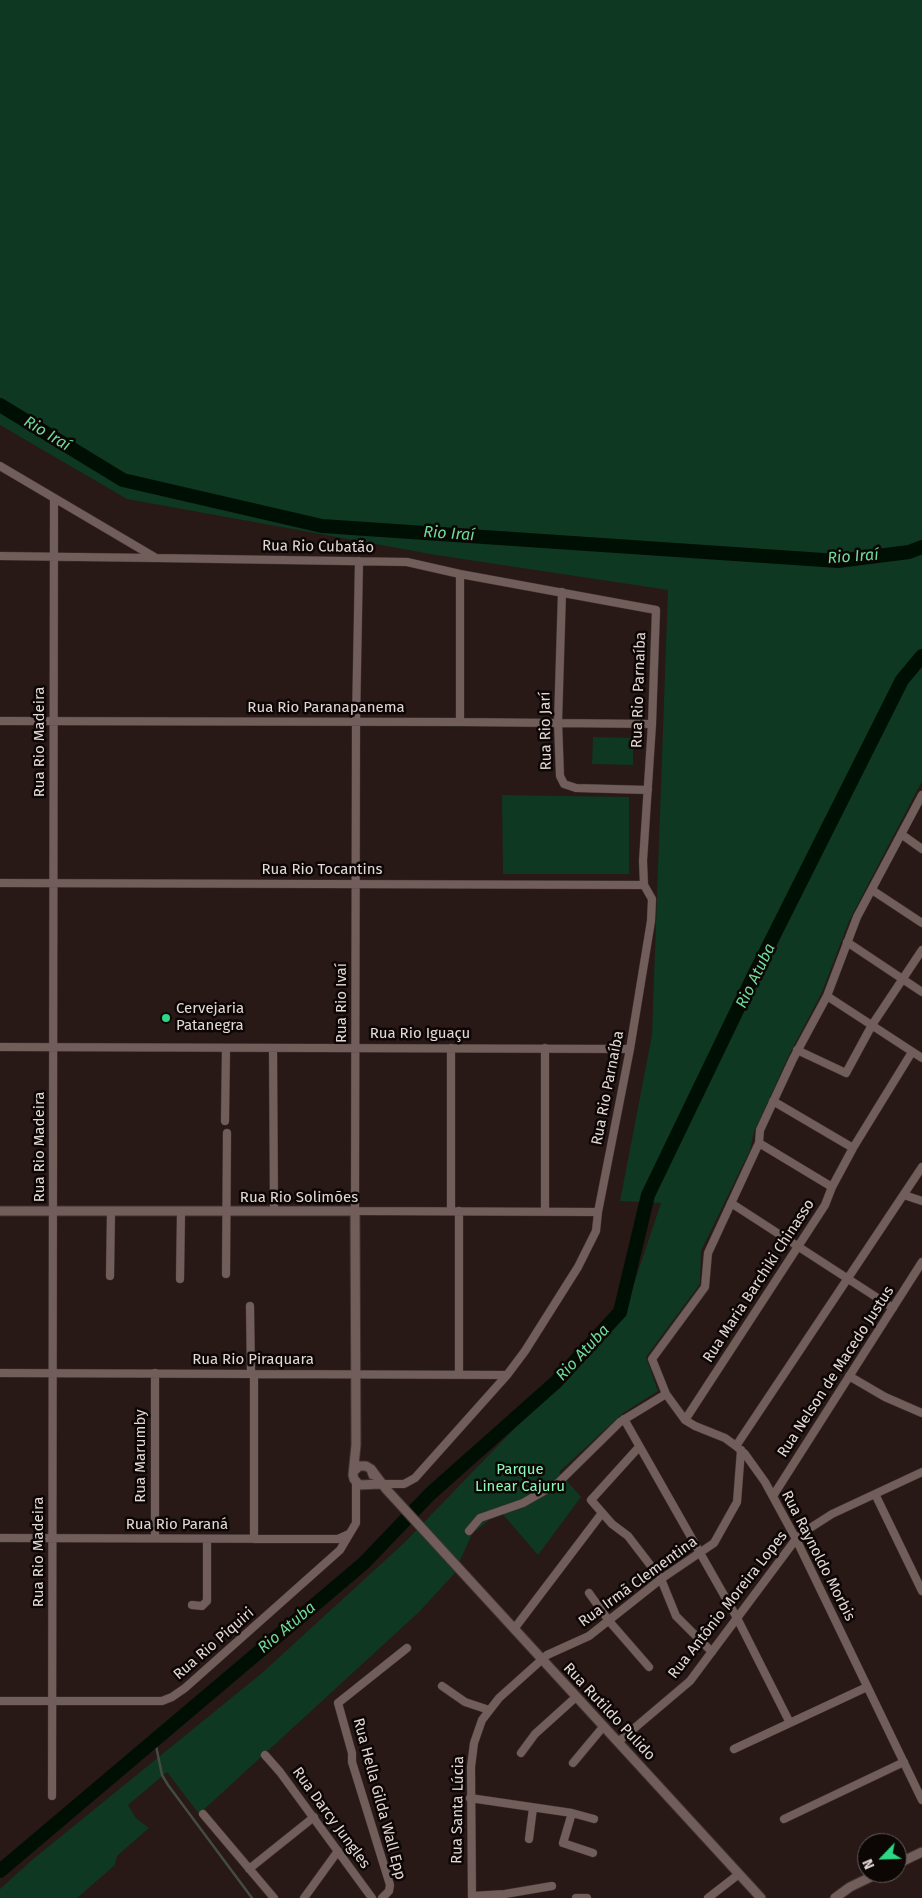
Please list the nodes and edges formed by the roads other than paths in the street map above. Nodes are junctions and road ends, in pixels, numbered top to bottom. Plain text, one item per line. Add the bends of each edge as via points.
1 (0, 466) edge
2 (54, 498) junction
3 (54, 555) junction
4 (0, 556) edge
5 (156, 558) junction
6 (359, 561) junction
7 (460, 574) junction
8 (562, 592) junction
9 (656, 610) joint
10 (0, 721) edge
11 (54, 721) junction
12 (356, 721) junction
13 (460, 722) junction
14 (558, 722) junction
15 (652, 724) junction
16 (648, 790) junction
17 (922, 795) edge
18 (901, 834) junction
19 (922, 849) edge
20 (0, 883) edge
21 (53, 883) junction
22 (356, 884) junction
23 (644, 885) junction
24 (872, 890) junction
25 (922, 923) edge
26 (847, 942) junction
27 (922, 950) edge
28 (903, 979) junction
29 (922, 992) edge
30 (827, 996) junction
31 (872, 1025) junction
32 (0, 1047) edge
33 (54, 1047) junction
34 (226, 1048) junction
35 (273, 1048) junction
36 (356, 1048) junction
37 (451, 1048) junction
38 (545, 1048) junction
39 (630, 1049) junction
40 (798, 1050) junction
41 (912, 1052) junction
42 (922, 1058) edge
43 (773, 1101) junction
44 (225, 1121) dead end
45 (227, 1133) dead end
46 (759, 1143) junction
47 (853, 1148) junction
48 (922, 1168) edge
49 (832, 1187) junction
50 (904, 1195) junction
51 (922, 1201) edge
52 (731, 1203) junction
53 (0, 1211) edge
54 (274, 1211) junction
55 (355, 1211) junction
56 (455, 1211) junction
57 (53, 1212) junction
58 (111, 1212) junction
59 (181, 1212) junction
60 (226, 1212) junction
61 (545, 1212) junction
62 (598, 1212) junction
63 (799, 1247) junction
64 (922, 1262) edge
65 (226, 1274) dead end
66 (110, 1276) dead end
67 (180, 1279) dead end
68 (848, 1279) junction
69 (250, 1306) dead end
70 (893, 1308) junction
71 (0, 1373) edge
72 (52, 1373) junction
73 (155, 1373) junction
74 (253, 1374) junction
75 (357, 1374) junction
76 (459, 1374) junction
77 (507, 1375) junction
78 (849, 1376) junction
79 (666, 1394) junction
80 (922, 1413) edge
81 (624, 1419) junction
82 (685, 1420) junction
83 (356, 1446) junction
84 (639, 1447) junction
85 (739, 1448) junction
86 (369, 1467) junction
87 (354, 1471) junction
88 (922, 1472) edge
89 (356, 1483) junction
90 (381, 1484) junction
91 (365, 1486) junction
92 (875, 1494) junction
93 (773, 1496) junction
94 (602, 1513) junction
95 (352, 1531) junction
96 (469, 1531) dead end
97 (0, 1538) edge
98 (53, 1538) junction
99 (155, 1538) junction
100 (207, 1538) junction
101 (254, 1539) junction
102 (796, 1539) junction
103 (436, 1544) joint
104 (700, 1553) junction
105 (661, 1580) junction
106 (922, 1591) edge
107 (589, 1593) dead end
108 (192, 1606) dead end
109 (737, 1618) junction
110 (609, 1621) junction
111 (514, 1629) junction
112 (407, 1648) dead end
113 (712, 1652) junction
114 (542, 1660) junction
115 (650, 1667) dead end
116 (442, 1686) dead end
117 (867, 1687) junction
118 (576, 1697) junction
119 (52, 1701) junction
120 (0, 1702) edge
121 (488, 1710) junction
122 (790, 1723) junction
123 (604, 1726) junction
124 (618, 1742) junction
125 (734, 1750) dead end
126 (521, 1753) dead end
127 (265, 1755) dead end
128 (904, 1762) junction
129 (573, 1763) dead end
130 (52, 1796) dead end
131 (470, 1798) junction
132 (922, 1800) edge
133 (533, 1808) junction
134 (572, 1813) junction
135 (203, 1814) dead end
136 (314, 1817) junction
137 (594, 1819) dead end
138 (784, 1819) dead end
139 (529, 1839) dead end
140 (338, 1851) junction
141 (922, 1852) edge
142 (593, 1853) dead end
143 (907, 1859) edge
144 (249, 1869) junction
145 (739, 1874) junction
146 (858, 1883) edge
147 (552, 1886) dead end
148 (472, 1897) edge
149 (274, 1898) edge
150 (304, 1898) edge
151 (372, 1898) edge
152 (382, 1898) edge
153 (576, 1898) edge
154 (588, 1898) edge
155 (708, 1898) edge
156 (761, 1898) edge
157 (836, 1898) edge

1 - 2 street, Rua Rio Cubatão
2 - 3 street, Rua Rio Madeira
2 - 5 street, Rua Rio Cubatão
3 - 4 street
3 - 5 street
3 - 11 street, Rua Rio Madeira
5 - 6 street, Rua Rio Cubatão
6 - 7 street, Rua Rio Cubatão via 407,562
6 - 12 street, Rua Rio Ivaí
7 - 8 street, Rua Rio Cubatão
7 - 13 street
8 - 9 street, Rua Rio Cubatão
8 - 14 street, Rua Rio Jarí
9 - 15 street, Rua Rio Parnaíba
10 - 11 street, Rua Rio Paranapanema
11 - 12 street, Rua Rio Paranapanema
11 - 21 street, Rua Rio Madeira
12 - 13 street, Rua Rio Paranapanema
12 - 22 street, Rua Rio Ivaí
13 - 14 street, Rua Rio Paranapanema
14 - 15 street, Rua Rio Paranapanema
14 - 16 street, Rua Rio Jarí via 558,758 564,784 576,788
15 - 16 street, Rua Rio Parnaíba
16 - 23 street, Rua Rio Parnaíba
17 - 18 street
18 - 19 street
18 - 24 street
20 - 21 street, Rua Rio Tocantins
21 - 22 street, Rua Rio Tocantins
21 - 33 street, Rua Rio Madeira
22 - 23 street, Rua Rio Tocantins
22 - 36 street, Rua Rio Ivaí
23 - 39 street, Rua Rio Parnaíba via 652,899 651,921
24 - 25 street
24 - 26 street
26 - 28 street
26 - 30 street
27 - 28 street
28 - 29 street
28 - 31 street
30 - 31 street
30 - 40 street
31 - 40 street via 846,1073
31 - 41 street
32 - 33 street, Rua Rio Iguaçu
33 - 34 street, Rua Rio Iguaçu
33 - 57 street, Rua Rio Madeira
34 - 35 street, Rua Rio Iguaçu
34 - 44 street
35 - 36 street, Rua Rio Iguaçu
35 - 54 street
36 - 37 street, Rua Rio Iguaçu
36 - 55 street, Rua Rio Ivaí
37 - 38 street, Rua Rio Iguaçu
37 - 56 street
38 - 39 street, Rua Rio Iguaçu
38 - 61 street
39 - 62 street, Rua Rio Parnaíba
40 - 43 street
41 - 42 street
41 - 47 street, Rua Maria Barchiki Chinasso
43 - 46 street via 760,1130
43 - 47 street
45 - 60 street
46 - 49 street
46 - 52 street
47 - 49 street, Rua Maria Barchiki Chinasso
48 - 50 street
49 - 63 street, Rua Maria Barchiki Chinasso via 825,1205
50 - 51 street
50 - 68 street
52 - 63 street
52 - 79 street, Rua Raynoldo Morbis via 708,1253 703,1290 652,1359
53 - 57 street, Rua Rio Solimões
54 - 55 street, Rua Rio Solimões
54 - 60 street, Rua Rio Solimões
55 - 56 street, Rua Rio Solimões
55 - 75 street, Rua Rio Ivaí
56 - 61 street, Rua Rio Solimões
56 - 76 street
57 - 58 street, Rua Rio Solimões
57 - 72 street, Rua Rio Madeira
58 - 59 street, Rua Rio Solimões
58 - 66 street
59 - 60 street, Rua Rio Solimões
59 - 67 street
60 - 65 street
61 - 62 street, Rua Rio Solimões
62 - 77 street, Rua Rio Parnaíba via 596,1231 578,1267
63 - 68 street
63 - 82 street, Rua Maria Barchiki Chinasso
64 - 70 street, Rua Nelson de Macedo Justus
68 - 70 street
68 - 85 street
69 - 74 street
70 - 78 street, Rua Nelson de Macedo Justus
71 - 72 street, Rua Rio Piraquara
72 - 73 street, Rua Rio Piraquara
72 - 98 street, Rua Rio Madeira
73 - 74 street, Rua Rio Piraquara
73 - 99 street, Rua Marumby
74 - 75 street, Rua Rio Piraquara
74 - 101 street
75 - 76 street, Rua Rio Piraquara
75 - 83 street, Rua Rio Ivaí
76 - 77 street, Rua Rio Piraquara
77 - 90 street, Rua Rio Parnaíba via 414,1478 404,1484
78 - 80 street
78 - 93 street, Rua Nelson de Macedo Justus
79 - 81 street
79 - 82 street, Rua Raynoldo Morbis
81 - 84 street
81 - 96 street via 558,1483 523,1503 480,1518
82 - 85 street, Rua Raynoldo Morbis
83 - 86 street, Rua Rio Ivaí
83 - 87 street, Rua Rio Ivaí
84 - 94 street via 590,1500
84 - 104 street
85 - 93 street, Rua Raynoldo Morbis
85 - 104 street, Rua Irmã Clementina via 737,1502 714,1543
86 - 87 street via 359,1466
86 - 90 street, Rua Rio Ivaí
86 - 91 street via 373,1473 372,1481
87 - 89 street
88 - 92 street, Rua Antônio Moreira Lopes
89 - 91 street
89 - 95 street via 356,1523
90 - 91 street
90 - 103 street, Rua Rio Ivaí
92 - 102 street, Rua Antônio Moreira Lopes via 819,1522
92 - 106 street
93 - 102 street, Rua Raynoldo Morbis
94 - 105 street via 628,1536
94 - 111 street
95 - 101 street, Rua Rio Paraná via 338,1539
95 - 119 street, Rua Rio Piquiri via 333,1558 172,1698 162,1701
97 - 98 street, Rua Rio Paraná
98 - 99 street, Rua Rio Paraná
98 - 119 street, Rua Rio Madeira
99 - 100 street, Rua Rio Paraná
100 - 101 street, Rua Rio Paraná
100 - 108 street via 208,1602
102 - 109 street, Rua Antônio Moreira Lopes
102 - 117 street, Rua Raynoldo Morbis
103 - 111 street, Rua Rutildo Pulido
104 - 105 street, Rua Irmã Clementina
104 - 109 street
105 - 110 street, Rua Irmã Clementina
105 - 113 street via 676,1616
107 - 110 street
109 - 113 street, Rua Antônio Moreira Lopes
109 - 122 street
110 - 114 street, Rua Irmã Clementina via 589,1636
110 - 115 street
111 - 114 street, Rua Rutildo Pulido
112 - 152 street, Rua Hella Gilda Wall Epp via 338,1703 352,1762 390,1885 389,1892
113 - 124 street, Rua Antônio Moreira Lopes via 684,1688
114 - 118 street, Rua Rutildo Pulido
114 - 121 street, Rua Santa Lúcia
116 - 121 street via 465,1702
117 - 122 street
117 - 128 street, Rua Raynoldo Morbis
118 - 123 street, Rua Rutildo Pulido
118 - 126 street via 535,1734
119 - 120 street, Rua Rio Piquiri
119 - 130 street, Rua Rio Madeira
121 - 131 street, Rua Santa Lúcia via 474,1743
122 - 125 street
123 - 124 street, Rua Rutildo Pulido
123 - 129 street
124 - 145 street, Rua Rutildo Pulido
127 - 136 street, Rua Darcy Jungles
128 - 132 street, Rua Raynoldo Morbis
128 - 138 street
131 - 133 street
131 - 148 street, Rua Santa Lúcia
133 - 134 street
133 - 139 street
134 - 137 street
134 - 142 street via 563,1843
135 - 144 street
136 - 140 street, Rua Darcy Jungles
136 - 144 street
140 - 150 street
140 - 151 street, Rua Darcy Jungles
141 - 143 street
144 - 149 street
145 - 155 street
145 - 156 street, Rua Rutildo Pulido
146 - 157 street
147 - 148 street
153 - 154 street

